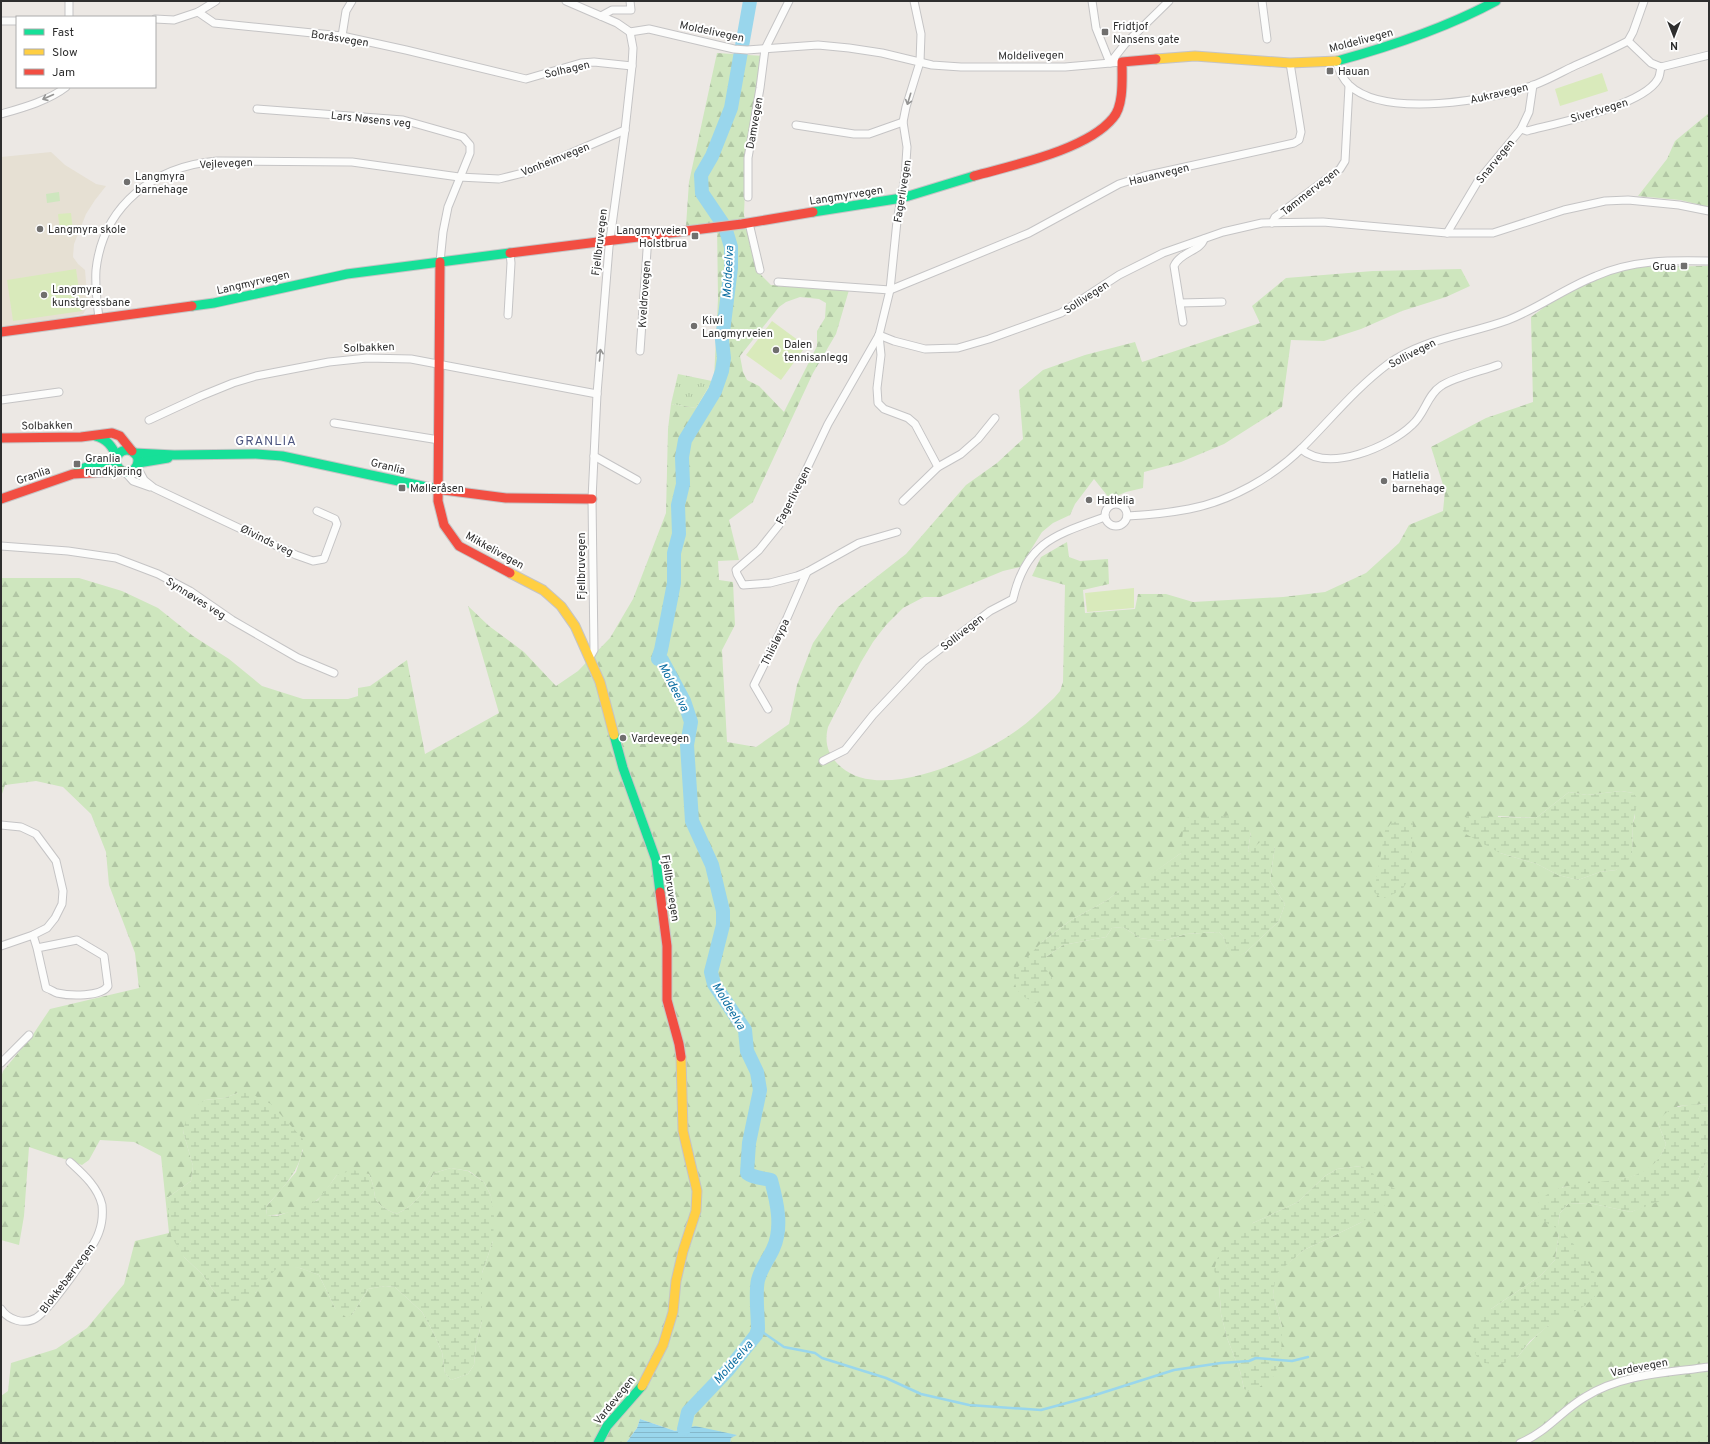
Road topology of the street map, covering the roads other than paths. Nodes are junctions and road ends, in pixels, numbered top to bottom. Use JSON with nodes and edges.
{"nodes":[{"id":1,"x":69,"y":1,"type":"edge"},
{"id":2,"x":216,"y":1,"type":"edge"},
{"id":3,"x":352,"y":1,"type":"edge"},
{"id":4,"x":566,"y":1,"type":"edge"},
{"id":5,"x":630,"y":1,"type":"edge"},
{"id":6,"x":789,"y":1,"type":"edge"},
{"id":7,"x":914,"y":1,"type":"edge"},
{"id":8,"x":1092,"y":1,"type":"edge"},
{"id":9,"x":1169,"y":1,"type":"edge"},
{"id":10,"x":1262,"y":1,"type":"edge"},
{"id":11,"x":1496,"y":1,"type":"edge"},
{"id":12,"x":1644,"y":1,"type":"edge"},
{"id":13,"x":198,"y":12,"type":"junction"},
{"id":14,"x":69,"y":16,"type":"edge"},
{"id":15,"x":602,"y":16,"type":"junction"},
{"id":16,"x":156,"y":20,"type":"edge"},
{"id":17,"x":1,"y":21,"type":"edge"},
{"id":18,"x":16,"y":21,"type":"edge"},
{"id":19,"x":630,"y":32,"type":"junction"},
{"id":20,"x":342,"y":36,"type":"junction"},
{"id":21,"x":1267,"y":39,"type":"dead end"},
{"id":22,"x":1628,"y":41,"type":"junction"},
{"id":23,"x":765,"y":49,"type":"junction"},
{"id":24,"x":1709,"y":55,"type":"edge"},
{"id":25,"x":920,"y":62,"type":"junction"},
{"id":26,"x":1122,"y":62,"type":"junction"},
{"id":27,"x":1336,"y":62,"type":"junction"},
{"id":28,"x":1110,"y":63,"type":"junction"},
{"id":29,"x":1290,"y":63,"type":"junction"},
{"id":30,"x":632,"y":66,"type":"junction"},
{"id":31,"x":1661,"y":67,"type":"junction"},
{"id":32,"x":526,"y":79,"type":"joint"},
{"id":33,"x":1533,"y":85,"type":"junction"},
{"id":34,"x":1349,"y":86,"type":"junction"},
{"id":35,"x":65,"y":88,"type":"edge"},
{"id":36,"x":257,"y":109,"type":"dead end"},
{"id":37,"x":1,"y":114,"type":"edge"},
{"id":38,"x":904,"y":122,"type":"junction"},
{"id":39,"x":796,"y":125,"type":"dead end"},
{"id":40,"x":625,"y":130,"type":"junction"},
{"id":41,"x":1520,"y":130,"type":"junction"},
{"id":42,"x":459,"y":177,"type":"junction"},
{"id":43,"x":748,"y":197,"type":"dead end"},
{"id":44,"x":902,"y":198,"type":"junction"},
{"id":45,"x":1709,"y":211,"type":"edge"},
{"id":46,"x":1272,"y":222,"type":"junction"},
{"id":47,"x":746,"y":223,"type":"junction"},
{"id":48,"x":1447,"y":233,"type":"junction"},
{"id":49,"x":648,"y":236,"type":"junction"},
{"id":50,"x":1204,"y":239,"type":"junction"},
{"id":51,"x":610,"y":240,"type":"junction"},
{"id":52,"x":510,"y":253,"type":"junction"},
{"id":53,"x":1709,"y":261,"type":"edge"},
{"id":54,"x":440,"y":262,"type":"junction"},
{"id":55,"x":760,"y":270,"type":"dead end"},
{"id":56,"x":778,"y":282,"type":"dead end"},
{"id":57,"x":890,"y":290,"type":"junction"},
{"id":58,"x":1222,"y":302,"type":"dead end"},
{"id":59,"x":1180,"y":303,"type":"junction"},
{"id":60,"x":508,"y":315,"type":"dead end"},
{"id":61,"x":98,"y":318,"type":"junction"},
{"id":62,"x":1183,"y":322,"type":"dead end"},
{"id":63,"x":1,"y":332,"type":"edge"},
{"id":64,"x":879,"y":335,"type":"junction"},
{"id":65,"x":640,"y":351,"type":"dead end"},
{"id":66,"x":439,"y":364,"type":"junction"},
{"id":67,"x":1498,"y":365,"type":"dead end"},
{"id":68,"x":59,"y":392,"type":"dead end"},
{"id":69,"x":596,"y":394,"type":"junction"},
{"id":70,"x":1,"y":400,"type":"edge"},
{"id":71,"x":995,"y":418,"type":"dead end"},
{"id":72,"x":149,"y":420,"type":"dead end"},
{"id":73,"x":334,"y":423,"type":"dead end"},
{"id":74,"x":93,"y":436,"type":"junction"},
{"id":75,"x":1,"y":438,"type":"edge"},
{"id":76,"x":439,"y":440,"type":"junction"},
{"id":77,"x":1301,"y":449,"type":"junction"},
{"id":78,"x":133,"y":452,"type":"junction"},
{"id":79,"x":178,"y":455,"type":"junction"},
{"id":80,"x":594,"y":456,"type":"junction"},
{"id":81,"x":117,"y":458,"type":"junction"},
{"id":82,"x":138,"y":465,"type":"junction"},
{"id":83,"x":938,"y":467,"type":"junction"},
{"id":84,"x":123,"y":471,"type":"junction"},
{"id":85,"x":73,"y":474,"type":"junction"},
{"id":86,"x":637,"y":480,"type":"dead end"},
{"id":87,"x":154,"y":488,"type":"junction"},
{"id":88,"x":438,"y":490,"type":"junction"},
{"id":89,"x":1,"y":499,"type":"edge"},
{"id":90,"x":592,"y":499,"type":"junction"},
{"id":91,"x":903,"y":501,"type":"dead end"},
{"id":92,"x":317,"y":511,"type":"dead end"},
{"id":93,"x":1127,"y":516,"type":"junction"},
{"id":94,"x":1105,"y":517,"type":"junction"},
{"id":95,"x":897,"y":532,"type":"dead end"},
{"id":96,"x":1,"y":546,"type":"edge"},
{"id":97,"x":807,"y":572,"type":"junction"},
{"id":98,"x":590,"y":657,"type":"junction"},
{"id":99,"x":334,"y":673,"type":"dead end"},
{"id":100,"x":768,"y":709,"type":"dead end"},
{"id":101,"x":823,"y":762,"type":"dead end"},
{"id":102,"x":1,"y":825,"type":"edge"},
{"id":103,"x":33,"y":935,"type":"junction"},
{"id":104,"x":1,"y":946,"type":"edge"},
{"id":105,"x":37,"y":948,"type":"junction"},
{"id":106,"x":29,"y":1035,"type":"dead end"},
{"id":107,"x":1,"y":1063,"type":"edge"},
{"id":108,"x":70,"y":1162,"type":"dead end"},
{"id":109,"x":676,"y":1282,"type":"joint"},
{"id":110,"x":1,"y":1309,"type":"edge"},
{"id":111,"x":1709,"y":1367,"type":"edge"},
{"id":112,"x":598,"y":1443,"type":"edge"},
{"id":113,"x":1520,"y":1443,"type":"edge"}],
"edges":[{"from":1,"to":14,"type":"street"},
{"from":2,"to":13,"type":"street"},
{"from":3,"to":20,"type":"street"},
{"from":4,"to":15,"type":"street"},
{"from":5,"to":15,"type":"street"},
{"from":6,"to":23,"type":"street","name":"Damvegen"},
{"from":7,"to":25,"type":"street","name":"Fagerlivegen"},
{"from":8,"to":28,"type":"street"},
{"from":9,"to":28,"type":"street"},
{"from":10,"to":21,"type":"street"},
{"from":11,"to":27,"type":"street","name":"Moldelivegen"},
{"from":12,"to":22,"type":"street"},
{"from":13,"to":16,"type":"street"},
{"from":13,"to":20,"type":"street","name":"Boråsvegen"},
{"from":15,"to":19,"type":"street"},
{"from":17,"to":18,"type":"street"},
{"from":19,"to":23,"type":"street","name":"Moldelivegen"},
{"from":19,"to":30,"type":"street","name":"Fjellbruvegen"},
{"from":20,"to":32,"type":"street","name":"Boråsvegen"},
{"from":22,"to":31,"type":"street"},
{"from":22,"to":33,"type":"street","name":"Aukravegen"},
{"from":23,"to":25,"type":"street","name":"Moldelivegen"},
{"from":23,"to":43,"type":"street","name":"Damvegen"},
{"from":24,"to":31,"type":"street"},
{"from":25,"to":28,"type":"street","name":"Moldelivegen"},
{"from":25,"to":38,"type":"street","name":"Fagerlivegen","one_way":true},
{"from":26,"to":28,"type":"street","name":"Moldelivegen"},
{"from":26,"to":29,"type":"street","name":"Moldelivegen"},
{"from":26,"to":44,"type":"street","name":"Langmyrvegen"},
{"from":27,"to":29,"type":"street","name":"Moldelivegen"},
{"from":27,"to":34,"type":"street"},
{"from":29,"to":57,"type":"street","name":"Hauanvegen"},
{"from":30,"to":32,"type":"street","name":"Solhagen"},
{"from":30,"to":40,"type":"street","name":"Fjellbruvegen"},
{"from":31,"to":41,"type":"street","name":"Sivertvegen"},
{"from":33,"to":34,"type":"street","name":"Aukravegen"},
{"from":33,"to":41,"type":"street","name":"Snarvegen"},
{"from":34,"to":46,"type":"street","name":"Tømmervegen"},
{"from":35,"to":37,"type":"street","one_way":true},
{"from":36,"to":42,"type":"street","name":"Lars Nøsens veg"},
{"from":38,"to":39,"type":"street"},
{"from":38,"to":44,"type":"street","name":"Fagerlivegen"},
{"from":40,"to":42,"type":"street","name":"Vonheimvegen"},
{"from":40,"to":51,"type":"street","name":"Fjellbruvegen"},
{"from":41,"to":48,"type":"street","name":"Snarvegen"},
{"from":42,"to":54,"type":"street","name":"Mikkelivegen"},
{"from":42,"to":61,"type":"street","name":"Vejlevegen"},
{"from":44,"to":47,"type":"street","name":"Langmyrvegen"},
{"from":44,"to":57,"type":"street","name":"Fagerlivegen"},
{"from":45,"to":48,"type":"street","name":"Sollivegen"},
{"from":46,"to":48,"type":"street","name":"Sollivegen"},
{"from":46,"to":50,"type":"street","name":"Sollivegen"},
{"from":47,"to":49,"type":"street","name":"Langmyrvegen"},
{"from":47,"to":55,"type":"street"},
{"from":49,"to":51,"type":"street","name":"Langmyrvegen"},
{"from":49,"to":65,"type":"street","name":"Kveldrovegen"},
{"from":50,"to":59,"type":"street","name":"Sollivegen"},
{"from":50,"to":64,"type":"street","name":"Sollivegen"},
{"from":51,"to":52,"type":"street","name":"Langmyrvegen"},
{"from":69,"to":51,"type":"street","name":"Fjellbruvegen","one_way":true},
{"from":52,"to":54,"type":"street","name":"Langmyrvegen"},
{"from":52,"to":60,"type":"street"},
{"from":53,"to":77,"type":"street","name":"Sollivegen"},
{"from":54,"to":61,"type":"street","name":"Langmyrvegen"},
{"from":54,"to":66,"type":"street","name":"Mikkelivegen"},
{"from":56,"to":57,"type":"street"},
{"from":57,"to":64,"type":"street","name":"Fagerlivegen"},
{"from":58,"to":59,"type":"street"},
{"from":59,"to":62,"type":"street","name":"Sollivegen"},
{"from":61,"to":63,"type":"street","name":"Langmyrvegen"},
{"from":64,"to":83,"type":"street"},
{"from":64,"to":97,"type":"street","name":"Fagerlivegen"},
{"from":66,"to":69,"type":"street","name":"Solbakken"},
{"from":66,"to":72,"type":"street","name":"Solbakken"},
{"from":66,"to":76,"type":"street","name":"Mikkelivegen"},
{"from":67,"to":77,"type":"street"},
{"from":68,"to":70,"type":"street"},
{"from":69,"to":80,"type":"street","name":"Fjellbruvegen"},
{"from":71,"to":83,"type":"street"},
{"from":73,"to":76,"type":"street"},
{"from":74,"to":75,"type":"street","name":"Solbakken"},
{"from":74,"to":78,"type":"street","name":"Solbakken"},
{"from":74,"to":81,"type":"street","name":"Solbakken"},
{"from":76,"to":88,"type":"street","name":"Mikkelivegen"},
{"from":77,"to":93,"type":"street","name":"Sollivegen"},
{"from":78,"to":79,"type":"street","name":"Granlia"},
{"from":78,"to":81,"type":"street","name":"Granlia"},
{"from":78,"to":82,"type":"street"},
{"from":79,"to":82,"type":"street","name":"Granlia"},
{"from":79,"to":88,"type":"street","name":"Granlia"},
{"from":80,"to":86,"type":"street"},
{"from":80,"to":90,"type":"street","name":"Fjellbruvegen"},
{"from":81,"to":84,"type":"street"},
{"from":81,"to":85,"type":"street","name":"Granlia"},
{"from":82,"to":84,"type":"street","name":"Granlia"},
{"from":82,"to":87,"type":"street","name":"Øivinds veg"},
{"from":83,"to":91,"type":"street"},
{"from":84,"to":85,"type":"street","name":"Granlia"},
{"from":84,"to":87,"type":"street","name":"Øivinds veg"},
{"from":85,"to":89,"type":"street","name":"Granlia"},
{"from":87,"to":92,"type":"street","name":"Øivinds veg"},
{"from":88,"to":90,"type":"street","name":"Granlia"},
{"from":88,"to":98,"type":"street","name":"Mikkelivegen"},
{"from":90,"to":98,"type":"street","name":"Fjellbruvegen"},
{"from":93,"to":94,"type":"street","name":"Sollivegen"},
{"from":93,"to":94,"type":"street","name":"Sollivegen"},
{"from":94,"to":101,"type":"street","name":"Sollivegen"},
{"from":95,"to":97,"type":"street","name":"Fagerlivegen"},
{"from":96,"to":99,"type":"street","name":"Synnøves veg"},
{"from":97,"to":100,"type":"street","name":"Thiisløypa"},
{"from":98,"to":109,"type":"street","name":"Fjellbruvegen"},
{"from":102,"to":103,"type":"street"},
{"from":103,"to":104,"type":"street"},
{"from":103,"to":105,"type":"street"},
{"from":105,"to":105,"type":"street"},
{"from":106,"to":107,"type":"street"},
{"from":108,"to":110,"type":"street","name":"Blokkebærvegen"},
{"from":109,"to":112,"type":"street","name":"Vardevegen"},
{"from":111,"to":113,"type":"street","name":"Vardevegen"}]}
